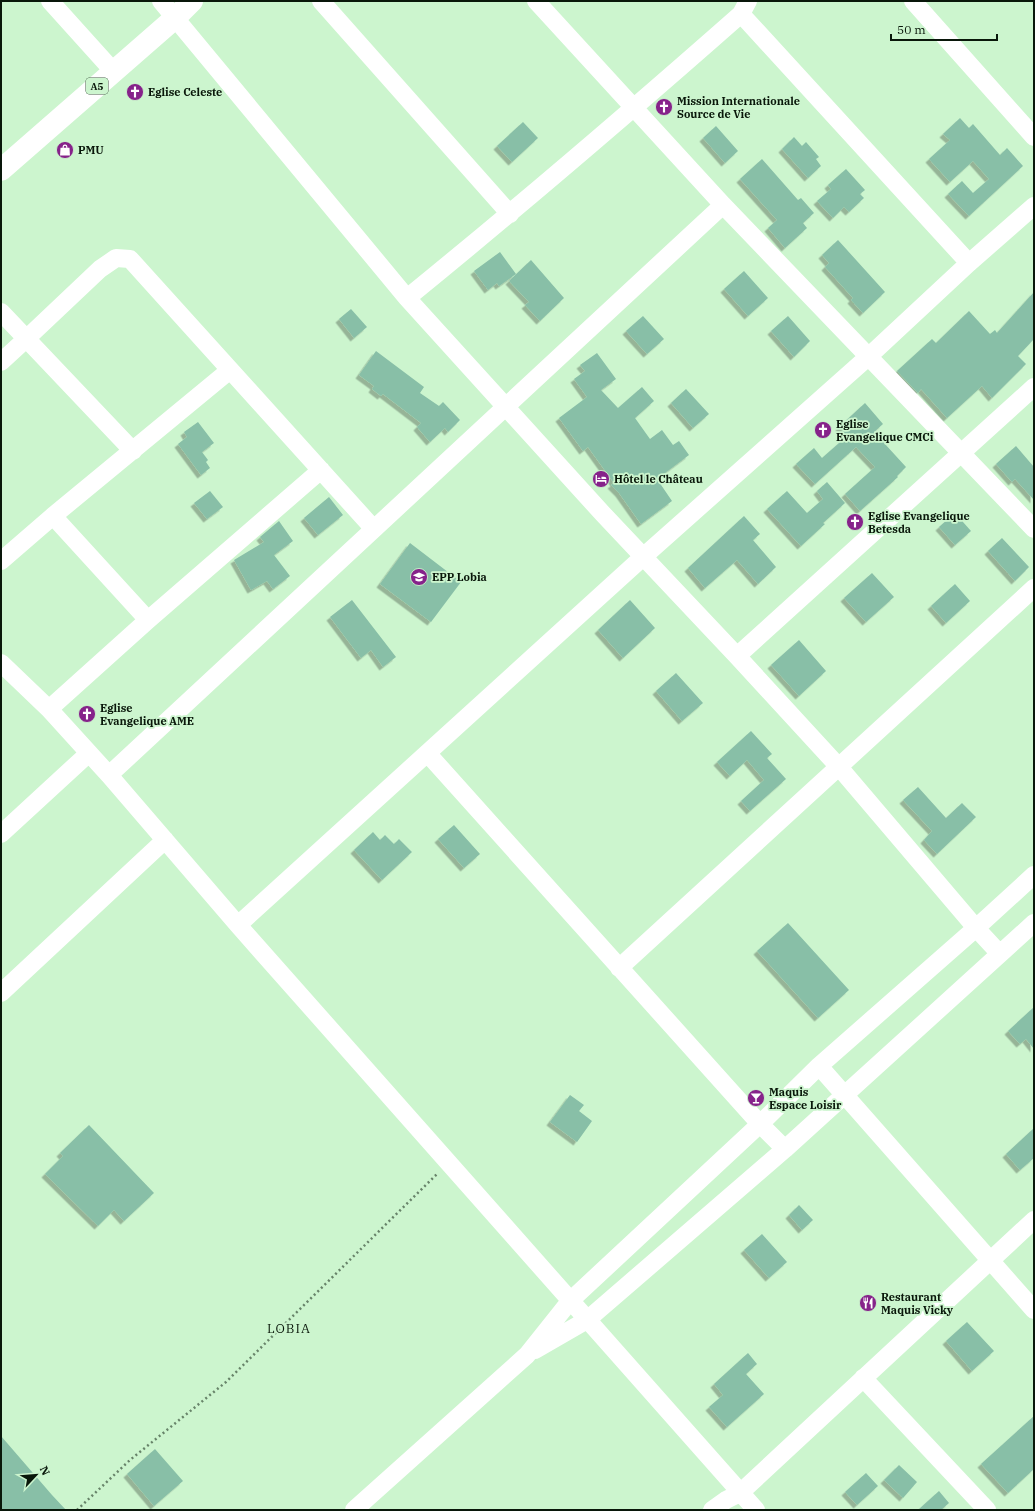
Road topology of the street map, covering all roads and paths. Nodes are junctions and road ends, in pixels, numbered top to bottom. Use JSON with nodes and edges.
{"nodes":[{"id":1,"x":50,"y":1,"type":"edge"},
{"id":2,"x":161,"y":1,"type":"edge"},
{"id":3,"x":192,"y":1,"type":"edge"},
{"id":4,"x":321,"y":1,"type":"edge"},
{"id":5,"x":536,"y":1,"type":"edge"},
{"id":6,"x":914,"y":1,"type":"edge"},
{"id":7,"x":744,"y":8,"type":"edge"},
{"id":8,"x":174,"y":18,"type":"junction"},
{"id":9,"x":114,"y":72,"type":"junction"},
{"id":10,"x":634,"y":108,"type":"junction"},
{"id":11,"x":1034,"y":137,"type":"edge"},
{"id":12,"x":1,"y":170,"type":"edge"},
{"id":13,"x":723,"y":205,"type":"junction"},
{"id":14,"x":1034,"y":206,"type":"edge"},
{"id":15,"x":510,"y":214,"type":"junction"},
{"id":16,"x":969,"y":263,"type":"junction"},
{"id":17,"x":407,"y":298,"type":"junction"},
{"id":18,"x":1,"y":312,"type":"edge"},
{"id":19,"x":26,"y":340,"type":"junction"},
{"id":20,"x":868,"y":357,"type":"junction"},
{"id":21,"x":1,"y":362,"type":"edge"},
{"id":22,"x":230,"y":370,"type":"junction"},
{"id":23,"x":1034,"y":388,"type":"edge"},
{"id":24,"x":505,"y":407,"type":"junction"},
{"id":25,"x":133,"y":451,"type":"junction"},
{"id":26,"x":962,"y":453,"type":"junction"},
{"id":27,"x":321,"y":470,"type":"junction"},
{"id":28,"x":53,"y":516,"type":"junction"},
{"id":29,"x":373,"y":528,"type":"junction"},
{"id":30,"x":1034,"y":529,"type":"edge"},
{"id":31,"x":643,"y":557,"type":"junction"},
{"id":32,"x":1,"y":561,"type":"edge"},
{"id":33,"x":1034,"y":588,"type":"edge"},
{"id":34,"x":148,"y":620,"type":"junction"},
{"id":35,"x":738,"y":656,"type":"junction"},
{"id":36,"x":1,"y":663,"type":"edge"},
{"id":37,"x":49,"y":709,"type":"junction"},
{"id":38,"x":89,"y":753,"type":"junction"},
{"id":39,"x":428,"y":754,"type":"junction"},
{"id":40,"x":839,"y":767,"type":"junction"},
{"id":41,"x":109,"y":775,"type":"junction"},
{"id":42,"x":1,"y":834,"type":"edge"},
{"id":43,"x":165,"y":840,"type":"junction"},
{"id":44,"x":1034,"y":875,"type":"edge"},
{"id":45,"x":1034,"y":923,"type":"edge"},
{"id":46,"x":238,"y":925,"type":"junction"},
{"id":47,"x":976,"y":928,"type":"junction"},
{"id":48,"x":1000,"y":954,"type":"junction"},
{"id":49,"x":619,"y":968,"type":"junction"},
{"id":50,"x":1,"y":993,"type":"edge"},
{"id":51,"x":819,"y":1066,"type":"junction"},
{"id":52,"x":844,"y":1094,"type":"junction"},
{"id":53,"x":760,"y":1124,"type":"junction"},
{"id":54,"x":785,"y":1149,"type":"junction"},
{"id":55,"x":448,"y":1163,"type":"junction"},
{"id":56,"x":1034,"y":1220,"type":"edge"},
{"id":57,"x":990,"y":1260,"type":"junction"},
{"id":58,"x":570,"y":1301,"type":"junction"},
{"id":59,"x":1034,"y":1310,"type":"edge"},
{"id":60,"x":587,"y":1320,"type":"junction"},
{"id":61,"x":527,"y":1355,"type":"junction"},
{"id":62,"x":863,"y":1378,"type":"junction"},
{"id":63,"x":740,"y":1493,"type":"junction"},
{"id":64,"x":77,"y":1510,"type":"edge"},
{"id":65,"x":354,"y":1510,"type":"edge"},
{"id":66,"x":712,"y":1510,"type":"edge"},
{"id":67,"x":756,"y":1510,"type":"edge"},
{"id":68,"x":987,"y":1510,"type":"edge"}],
"edges":[{"from":1,"to":9,"type":"street"},
{"from":2,"to":8,"type":"street"},
{"from":3,"to":8,"type":"main road","number":"A5"},
{"from":4,"to":15,"type":"street"},
{"from":5,"to":10,"type":"street"},
{"from":6,"to":11,"type":"street"},
{"from":7,"to":10,"type":"street"},
{"from":7,"to":16,"type":"street"},
{"from":8,"to":9,"type":"main road","number":"A5"},
{"from":8,"to":17,"type":"street"},
{"from":9,"to":12,"type":"main road","number":"A5"},
{"from":10,"to":13,"type":"street"},
{"from":10,"to":15,"type":"street"},
{"from":13,"to":20,"type":"street"},
{"from":13,"to":24,"type":"street"},
{"from":14,"to":16,"type":"street"},
{"from":15,"to":17,"type":"street"},
{"from":16,"to":20,"type":"street"},
{"from":17,"to":24,"type":"street"},
{"from":18,"to":19,"type":"street"},
{"from":19,"to":21,"type":"street"},
{"from":19,"to":22,"type":"street"},
{"from":19,"to":25,"type":"street"},
{"from":20,"to":26,"type":"street"},
{"from":20,"to":31,"type":"street"},
{"from":22,"to":25,"type":"street"},
{"from":22,"to":27,"type":"street"},
{"from":23,"to":26,"type":"street"},
{"from":24,"to":29,"type":"street"},
{"from":24,"to":31,"type":"street"},
{"from":25,"to":28,"type":"street"},
{"from":26,"to":30,"type":"street"},
{"from":26,"to":35,"type":"street"},
{"from":27,"to":29,"type":"street"},
{"from":27,"to":34,"type":"street"},
{"from":28,"to":32,"type":"street"},
{"from":28,"to":34,"type":"street"},
{"from":29,"to":41,"type":"street"},
{"from":31,"to":35,"type":"street"},
{"from":31,"to":39,"type":"street"},
{"from":33,"to":40,"type":"street"},
{"from":34,"to":37,"type":"street"},
{"from":35,"to":40,"type":"street"},
{"from":36,"to":37,"type":"street"},
{"from":37,"to":38,"type":"street"},
{"from":38,"to":41,"type":"street"},
{"from":38,"to":42,"type":"street"},
{"from":39,"to":46,"type":"street"},
{"from":39,"to":49,"type":"street"},
{"from":40,"to":47,"type":"street"},
{"from":40,"to":49,"type":"street"},
{"from":41,"to":43,"type":"street"},
{"from":43,"to":46,"type":"street"},
{"from":43,"to":50,"type":"street"},
{"from":44,"to":47,"type":"street"},
{"from":45,"to":48,"type":"street"},
{"from":46,"to":55,"type":"street"},
{"from":47,"to":48,"type":"street"},
{"from":47,"to":51,"type":"street"},
{"from":48,"to":52,"type":"street"},
{"from":49,"to":53,"type":"street"},
{"from":51,"to":52,"type":"street"},
{"from":51,"to":53,"type":"street"},
{"from":52,"to":54,"type":"street"},
{"from":52,"to":57,"type":"street"},
{"from":53,"to":54,"type":"street"},
{"from":53,"to":58,"type":"street"},
{"from":54,"to":60,"type":"street"},
{"from":55,"to":58,"type":"street"},
{"from":55,"to":64,"type":"path"},
{"from":56,"to":57,"type":"street"},
{"from":57,"to":59,"type":"street"},
{"from":57,"to":62,"type":"street"},
{"from":58,"to":60,"type":"street"},
{"from":58,"to":61,"type":"street"},
{"from":60,"to":61,"type":"street"},
{"from":60,"to":63,"type":"street"},
{"from":61,"to":65,"type":"street"},
{"from":62,"to":63,"type":"street"},
{"from":62,"to":68,"type":"street"},
{"from":63,"to":66,"type":"street"},
{"from":63,"to":67,"type":"street"}]}
